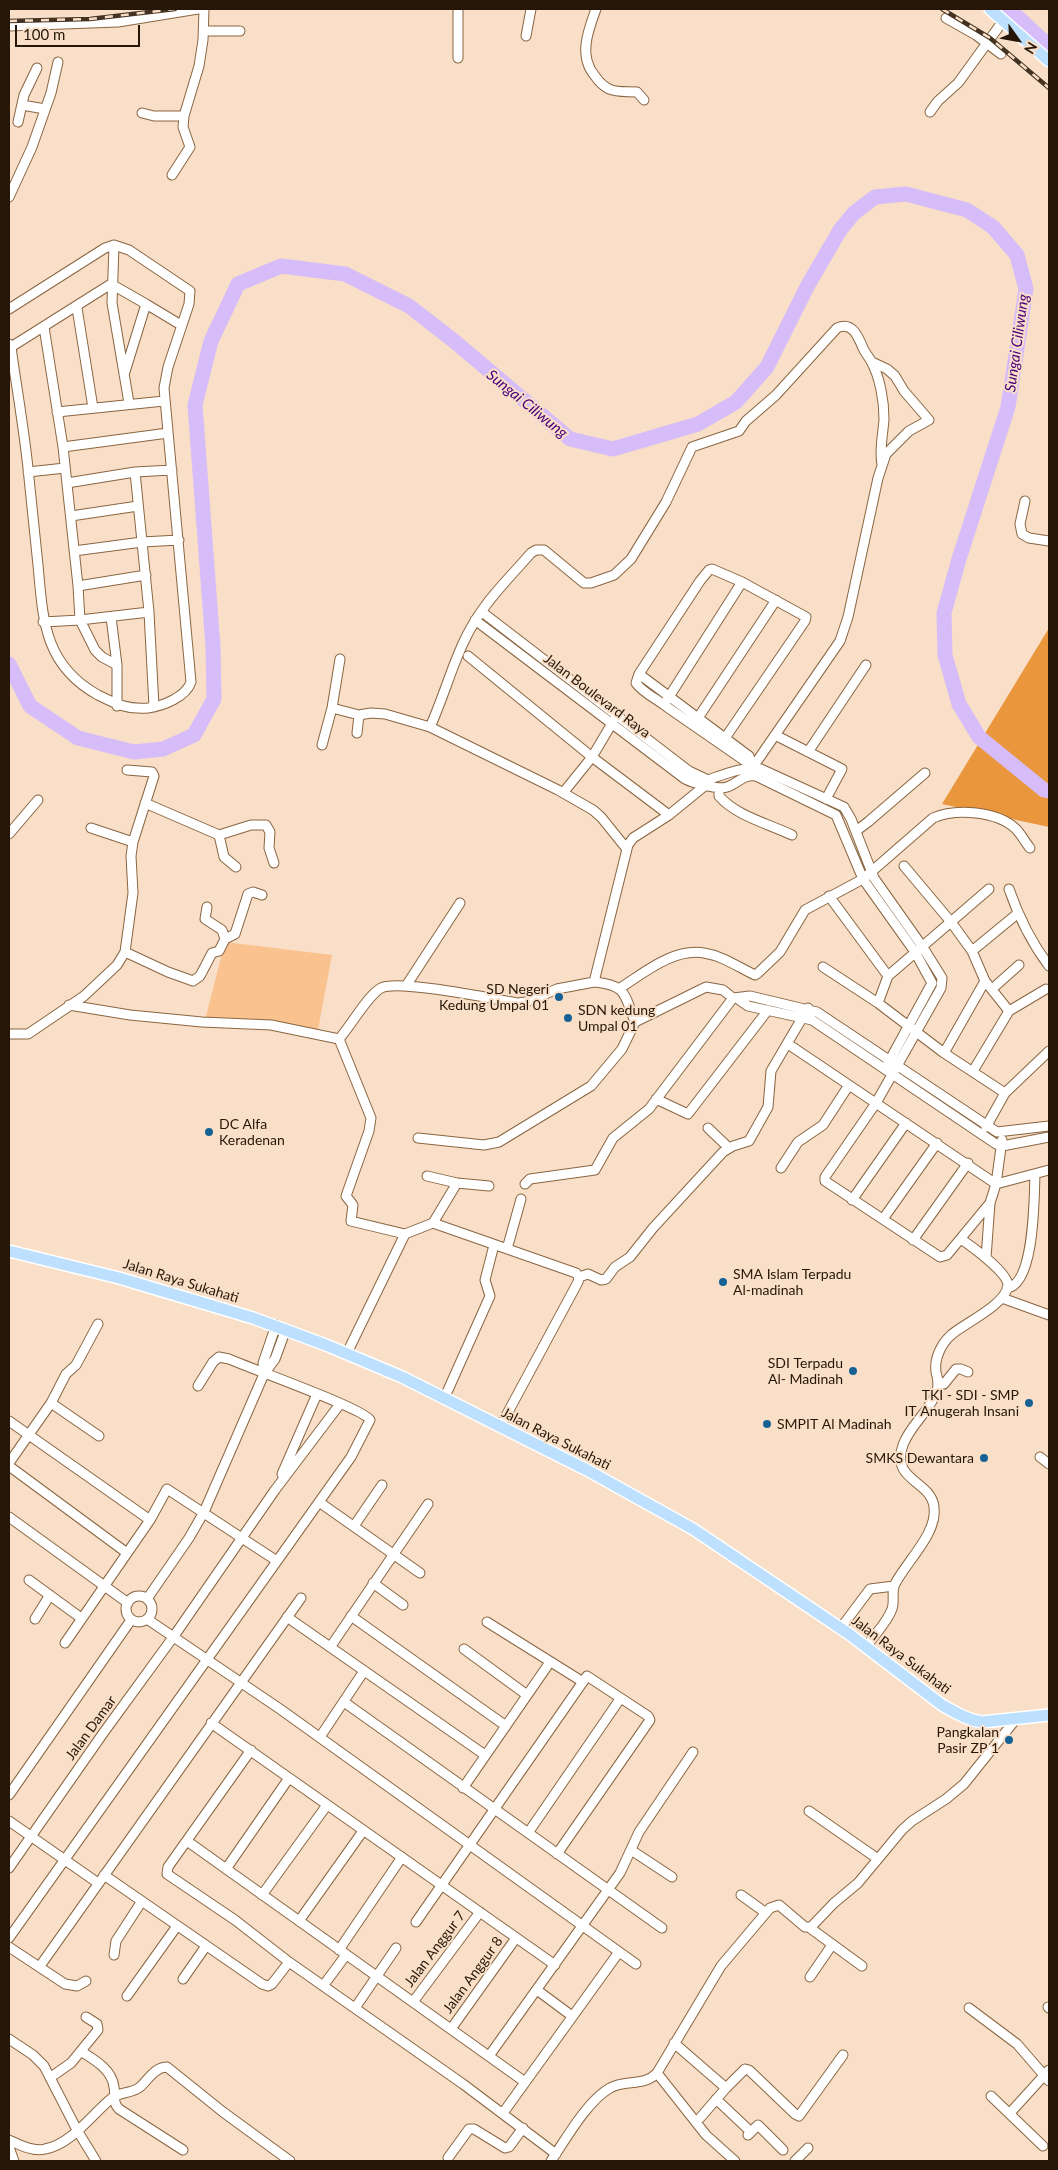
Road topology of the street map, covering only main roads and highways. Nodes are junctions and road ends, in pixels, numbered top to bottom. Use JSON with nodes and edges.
{"nodes":[{"id":1,"x":990,"y":9,"type":"edge"},
{"id":2,"x":1049,"y":61,"type":"edge"},
{"id":3,"x":9,"y":1251,"type":"edge"},
{"id":4,"x":1049,"y":1715,"type":"edge"}],
"edges":[{"from":1,"to":2,"type":"main road"},
{"from":3,"to":4,"type":"main road","name":"Jalan Raya Sukahati"}]}
